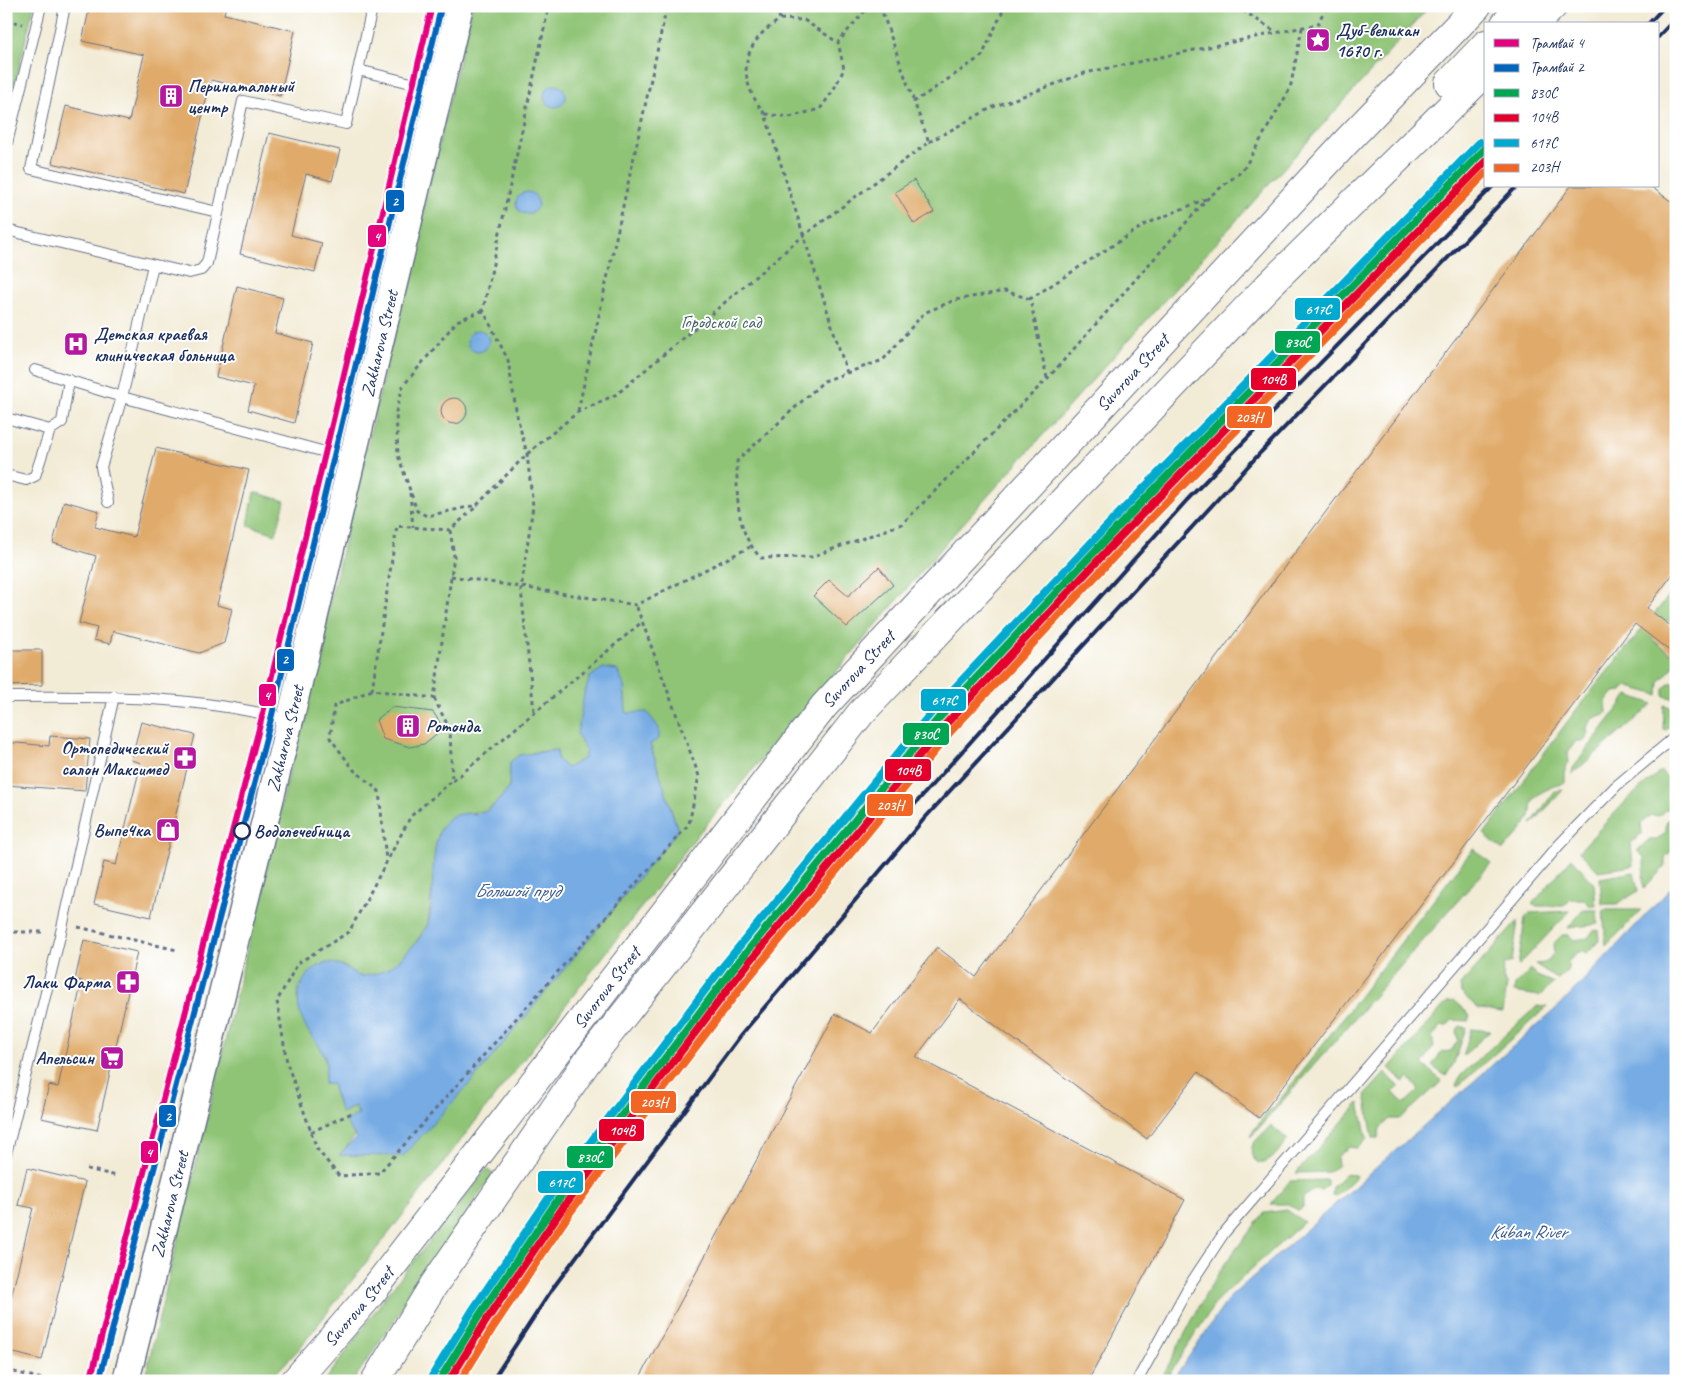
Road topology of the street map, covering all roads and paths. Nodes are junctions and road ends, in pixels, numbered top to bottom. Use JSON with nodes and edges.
{"nodes":[{"id":1,"x":41,"y":6,"type":"edge"},
{"id":2,"x":65,"y":6,"type":"edge"},
{"id":3,"x":460,"y":6,"type":"edge"},
{"id":4,"x":549,"y":6,"type":"edge"},
{"id":5,"x":667,"y":6,"type":"edge"},
{"id":6,"x":775,"y":6,"type":"edge"},
{"id":7,"x":869,"y":6,"type":"edge"},
{"id":8,"x":880,"y":6,"type":"edge"},
{"id":9,"x":1005,"y":6,"type":"edge"},
{"id":10,"x":1236,"y":6,"type":"edge"},
{"id":11,"x":1326,"y":6,"type":"edge"},
{"id":12,"x":1477,"y":6,"type":"edge"},
{"id":13,"x":1521,"y":6,"type":"edge"},
{"id":14,"x":1553,"y":6,"type":"edge"},
{"id":15,"x":369,"y":7,"type":"edge"},
{"id":16,"x":780,"y":19,"type":"junction"},
{"id":17,"x":1507,"y":22,"type":"edge"},
{"id":18,"x":1537,"y":22,"type":"edge"},
{"id":19,"x":1302,"y":28,"type":"junction"},
{"id":20,"x":1277,"y":32,"type":"junction"},
{"id":21,"x":838,"y":42,"type":"junction"},
{"id":22,"x":1484,"y":46,"type":"edge"},
{"id":23,"x":358,"y":70,"type":"junction"},
{"id":24,"x":1484,"y":74,"type":"edge"},
{"id":25,"x":440,"y":90,"type":"junction"},
{"id":26,"x":914,"y":102,"type":"junction"},
{"id":27,"x":765,"y":114,"type":"junction"},
{"id":28,"x":929,"y":142,"type":"junction"},
{"id":29,"x":6,"y":147,"type":"edge"},
{"id":30,"x":1209,"y":197,"type":"junction"},
{"id":31,"x":218,"y":212,"type":"junction"},
{"id":32,"x":6,"y":230,"type":"edge"},
{"id":33,"x":803,"y":236,"type":"junction"},
{"id":34,"x":152,"y":264,"type":"junction"},
{"id":35,"x":1268,"y":286,"type":"junction"},
{"id":36,"x":1030,"y":299,"type":"junction"},
{"id":37,"x":483,"y":310,"type":"junction"},
{"id":38,"x":35,"y":370,"type":"dead end"},
{"id":39,"x":847,"y":373,"type":"junction"},
{"id":40,"x":1047,"y":379,"type":"junction"},
{"id":41,"x":69,"y":380,"type":"junction"},
{"id":42,"x":122,"y":397,"type":"junction"},
{"id":43,"x":578,"y":412,"type":"junction"},
{"id":44,"x":6,"y":418,"type":"edge"},
{"id":45,"x":50,"y":430,"type":"junction"},
{"id":46,"x":527,"y":454,"type":"junction"},
{"id":47,"x":352,"y":459,"type":"junction"},
{"id":48,"x":6,"y":475,"type":"edge"},
{"id":49,"x":409,"y":488,"type":"junction"},
{"id":50,"x":108,"y":502,"type":"dead end"},
{"id":51,"x":477,"y":505,"type":"junction"},
{"id":52,"x":413,"y":528,"type":"junction"},
{"id":53,"x":450,"y":530,"type":"junction"},
{"id":54,"x":750,"y":547,"type":"junction"},
{"id":55,"x":451,"y":576,"type":"junction"},
{"id":56,"x":521,"y":588,"type":"junction"},
{"id":57,"x":636,"y":605,"type":"junction"},
{"id":58,"x":642,"y":622,"type":"junction"},
{"id":59,"x":372,"y":690,"type":"junction"},
{"id":60,"x":114,"y":696,"type":"junction"},
{"id":61,"x":6,"y":697,"type":"edge"},
{"id":62,"x":434,"y":698,"type":"junction"},
{"id":63,"x":534,"y":711,"type":"junction"},
{"id":64,"x":290,"y":720,"type":"junction"},
{"id":65,"x":1676,"y":736,"type":"edge"},
{"id":66,"x":452,"y":781,"type":"junction"},
{"id":67,"x":386,"y":862,"type":"junction"},
{"id":68,"x":62,"y":928,"type":"junction"},
{"id":69,"x":6,"y":932,"type":"edge"},
{"id":70,"x":177,"y":950,"type":"dead end"},
{"id":71,"x":354,"y":1112,"type":"dead end"},
{"id":72,"x":311,"y":1132,"type":"junction"},
{"id":73,"x":6,"y":1154,"type":"edge"},
{"id":74,"x":86,"y":1170,"type":"dead end"},
{"id":75,"x":117,"y":1176,"type":"dead end"},
{"id":76,"x":6,"y":1370,"type":"edge"},
{"id":77,"x":50,"y":1381,"type":"edge"},
{"id":78,"x":126,"y":1381,"type":"edge"},
{"id":79,"x":295,"y":1381,"type":"edge"},
{"id":80,"x":375,"y":1381,"type":"edge"},
{"id":81,"x":1137,"y":1381,"type":"edge"}],
"edges":[{"from":1,"to":29,"type":"lane"},
{"from":2,"to":31,"type":"lane"},
{"from":3,"to":25,"type":"street","name":"Zakharova Street"},
{"from":4,"to":37,"type":"path"},
{"from":5,"to":43,"type":"path"},
{"from":6,"to":16,"type":"path"},
{"from":7,"to":21,"type":"path"},
{"from":8,"to":26,"type":"path"},
{"from":9,"to":26,"type":"path"},
{"from":10,"to":20,"type":"path"},
{"from":11,"to":19,"type":"path"},
{"from":12,"to":79,"type":"main road","name":"Suvorova Street"},
{"from":13,"to":17,"type":"main road"},
{"from":14,"to":18,"type":"main road"},
{"from":15,"to":23,"type":"lane"},
{"from":16,"to":21,"type":"path"},
{"from":16,"to":27,"type":"path"},
{"from":19,"to":20,"type":"path"},
{"from":19,"to":30,"type":"path"},
{"from":20,"to":28,"type":"path"},
{"from":21,"to":27,"type":"path"},
{"from":22,"to":35,"type":"main road","name":"Suvorova Street"},
{"from":23,"to":25,"type":"lane"},
{"from":23,"to":31,"type":"lane"},
{"from":24,"to":35,"type":"main road","name":"Suvorova Street"},
{"from":25,"to":47,"type":"street","name":"Zakharova Street"},
{"from":26,"to":28,"type":"path"},
{"from":27,"to":33,"type":"path"},
{"from":28,"to":33,"type":"path"},
{"from":30,"to":36,"type":"path"},
{"from":30,"to":40,"type":"path"},
{"from":31,"to":34,"type":"lane"},
{"from":32,"to":34,"type":"lane"},
{"from":33,"to":39,"type":"path"},
{"from":33,"to":43,"type":"path"},
{"from":34,"to":42,"type":"lane"},
{"from":35,"to":80,"type":"main road","name":"Suvorova Street"},
{"from":36,"to":39,"type":"path"},
{"from":36,"to":40,"type":"path"},
{"from":37,"to":46,"type":"path"},
{"from":37,"to":49,"type":"path"},
{"from":38,"to":41,"type":"lane"},
{"from":39,"to":54,"type":"path"},
{"from":40,"to":54,"type":"path"},
{"from":41,"to":42,"type":"lane"},
{"from":41,"to":45,"type":"lane"},
{"from":42,"to":47,"type":"lane"},
{"from":42,"to":50,"type":"lane"},
{"from":43,"to":46,"type":"path"},
{"from":44,"to":45,"type":"lane"},
{"from":45,"to":48,"type":"lane"},
{"from":46,"to":51,"type":"path"},
{"from":46,"to":56,"type":"path"},
{"from":47,"to":64,"type":"street","name":"Zakharova Street"},
{"from":49,"to":51,"type":"path"},
{"from":49,"to":52,"type":"path"},
{"from":51,"to":53,"type":"path"},
{"from":52,"to":53,"type":"path"},
{"from":52,"to":59,"type":"path"},
{"from":53,"to":55,"type":"path"},
{"from":54,"to":57,"type":"path"},
{"from":55,"to":56,"type":"path"},
{"from":55,"to":62,"type":"path"},
{"from":56,"to":57,"type":"path"},
{"from":56,"to":63,"type":"path"},
{"from":57,"to":58,"type":"path"},
{"from":58,"to":63,"type":"path"},
{"from":58,"to":72,"type":"path"},
{"from":59,"to":62,"type":"path"},
{"from":59,"to":67,"type":"path"},
{"from":60,"to":61,"type":"lane"},
{"from":60,"to":64,"type":"lane"},
{"from":60,"to":68,"type":"lane"},
{"from":62,"to":66,"type":"path"},
{"from":63,"to":66,"type":"path"},
{"from":64,"to":78,"type":"street","name":"Zakharova Street"},
{"from":65,"to":81,"type":"lane"},
{"from":66,"to":67,"type":"path"},
{"from":67,"to":72,"type":"path"},
{"from":68,"to":69,"type":"path"},
{"from":68,"to":70,"type":"path"},
{"from":68,"to":73,"type":"lane"},
{"from":71,"to":72,"type":"path"},
{"from":74,"to":75,"type":"path"},
{"from":76,"to":77,"type":"path"}]}
